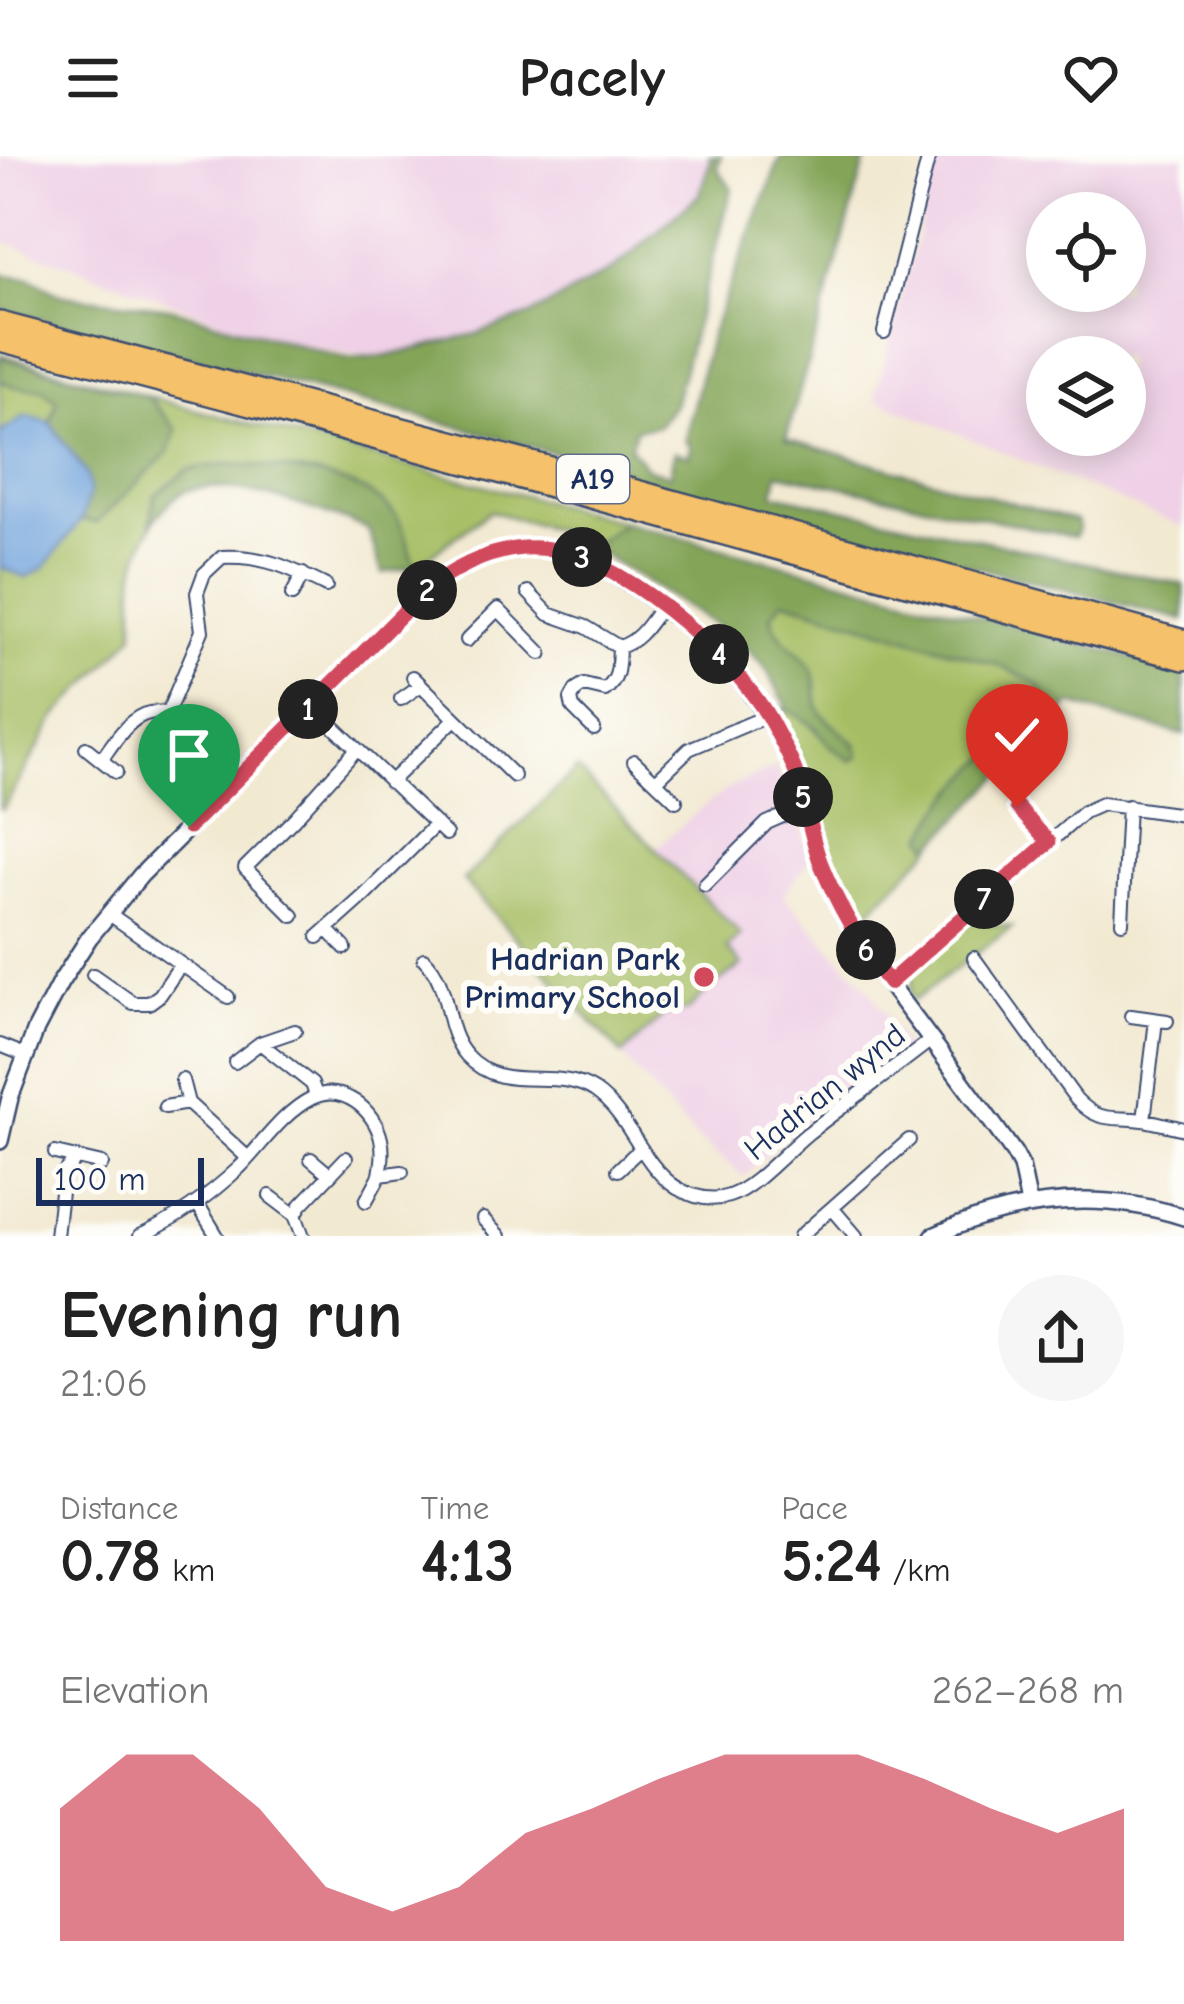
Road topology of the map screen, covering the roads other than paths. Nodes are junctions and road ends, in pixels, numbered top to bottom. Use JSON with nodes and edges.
{"nodes":[{"id":1,"x":929,"y":156,"type":"edge"},
{"id":2,"x":0,"y":323,"type":"edge"},
{"id":3,"x":884,"y":332,"type":"dead end"},
{"id":4,"x":0,"y":340,"type":"edge"},
{"id":5,"x":303,"y":574,"type":"junction"},
{"id":6,"x":326,"y":586,"type":"dead end"},
{"id":7,"x":528,"y":592,"type":"dead end"},
{"id":8,"x":292,"y":595,"type":"dead end"},
{"id":9,"x":538,"y":605,"type":"junction"},
{"id":10,"x":662,"y":606,"type":"junction"},
{"id":11,"x":516,"y":628,"type":"junction"},
{"id":12,"x":467,"y":640,"type":"dead end"},
{"id":13,"x":1184,"y":640,"type":"edge"},
{"id":14,"x":619,"y":647,"type":"junction"},
{"id":15,"x":541,"y":653,"type":"dead end"},
{"id":16,"x":1184,"y":659,"type":"edge"},
{"id":17,"x":401,"y":699,"type":"dead end"},
{"id":18,"x":312,"y":706,"type":"junction"},
{"id":19,"x":167,"y":714,"type":"junction"},
{"id":20,"x":767,"y":716,"type":"junction"},
{"id":21,"x":455,"y":718,"type":"junction"},
{"id":22,"x":594,"y":729,"type":"dead end"},
{"id":23,"x":86,"y":748,"type":"dead end"},
{"id":24,"x":356,"y":750,"type":"junction"},
{"id":25,"x":101,"y":760,"type":"junction"},
{"id":26,"x":634,"y":761,"type":"dead end"},
{"id":27,"x":116,"y":772,"type":"dead end"},
{"id":28,"x":514,"y":776,"type":"dead end"},
{"id":29,"x":656,"y":781,"type":"junction"},
{"id":30,"x":390,"y":782,"type":"junction"},
{"id":31,"x":227,"y":790,"type":"junction"},
{"id":32,"x":676,"y":801,"type":"dead end"},
{"id":33,"x":805,"y":806,"type":"junction"},
{"id":34,"x":1128,"y":806,"type":"junction"},
{"id":35,"x":1017,"y":807,"type":"dead end"},
{"id":36,"x":1184,"y":815,"type":"edge"},
{"id":37,"x":1049,"y":842,"type":"junction"},
{"id":38,"x":705,"y":885,"type":"dead end"},
{"id":39,"x":108,"y":914,"type":"junction"},
{"id":40,"x":293,"y":916,"type":"dead end"},
{"id":41,"x":1122,"y":922,"type":"dead end"},
{"id":42,"x":345,"y":947,"type":"dead end"},
{"id":43,"x":974,"y":958,"type":"dead end"},
{"id":44,"x":424,"y":959,"type":"dead end"},
{"id":45,"x":181,"y":964,"type":"junction"},
{"id":46,"x":93,"y":975,"type":"dead end"},
{"id":47,"x":889,"y":983,"type":"junction"},
{"id":48,"x":219,"y":996,"type":"dead end"},
{"id":49,"x":1131,"y":1016,"type":"dead end"},
{"id":50,"x":295,"y":1031,"type":"dead end"},
{"id":51,"x":931,"y":1040,"type":"junction"},
{"id":52,"x":260,"y":1043,"type":"junction"},
{"id":53,"x":0,"y":1045,"type":"edge"},
{"id":54,"x":25,"y":1055,"type":"junction"},
{"id":55,"x":235,"y":1062,"type":"dead end"},
{"id":56,"x":182,"y":1080,"type":"dead end"},
{"id":57,"x":316,"y":1095,"type":"junction"},
{"id":58,"x":188,"y":1103,"type":"junction"},
{"id":59,"x":165,"y":1107,"type":"dead end"},
{"id":60,"x":1144,"y":1120,"type":"junction"},
{"id":61,"x":1184,"y":1129,"type":"edge"},
{"id":62,"x":909,"y":1140,"type":"dead end"},
{"id":63,"x":0,"y":1141,"type":"edge"},
{"id":64,"x":641,"y":1148,"type":"junction"},
{"id":65,"x":55,"y":1153,"type":"dead end"},
{"id":66,"x":76,"y":1158,"type":"junction"},
{"id":67,"x":248,"y":1158,"type":"junction"},
{"id":68,"x":346,"y":1158,"type":"dead end"},
{"id":69,"x":311,"y":1159,"type":"dead end"},
{"id":70,"x":102,"y":1164,"type":"dead end"},
{"id":71,"x":618,"y":1171,"type":"dead end"},
{"id":72,"x":402,"y":1172,"type":"dead end"},
{"id":73,"x":330,"y":1175,"type":"junction"},
{"id":74,"x":380,"y":1175,"type":"junction"},
{"id":75,"x":270,"y":1196,"type":"dead end"},
{"id":76,"x":366,"y":1202,"type":"dead end"},
{"id":77,"x":197,"y":1203,"type":"junction"},
{"id":78,"x":1029,"y":1204,"type":"junction"},
{"id":79,"x":832,"y":1208,"type":"junction"},
{"id":80,"x":295,"y":1215,"type":"junction"},
{"id":81,"x":1184,"y":1217,"type":"edge"},
{"id":82,"x":484,"y":1219,"type":"dead end"},
{"id":83,"x":56,"y":1236,"type":"edge"},
{"id":84,"x":140,"y":1236,"type":"edge"},
{"id":85,"x":217,"y":1236,"type":"edge"},
{"id":86,"x":304,"y":1236,"type":"edge"},
{"id":87,"x":499,"y":1236,"type":"edge"},
{"id":88,"x":800,"y":1236,"type":"edge"},
{"id":89,"x":856,"y":1236,"type":"edge"},
{"id":90,"x":933,"y":1236,"type":"edge"}],
"edges":[{"from":1,"to":3,"type":"street"},
{"from":2,"to":13,"type":"highway","number":"A19"},
{"from":4,"to":16,"type":"highway","number":"A19"},
{"from":5,"to":6,"type":"street"},
{"from":5,"to":8,"type":"street"},
{"from":5,"to":19,"type":"street"},
{"from":7,"to":9,"type":"street"},
{"from":9,"to":11,"type":"street"},
{"from":9,"to":14,"type":"street"},
{"from":10,"to":14,"type":"street"},
{"from":10,"to":18,"type":"street"},
{"from":10,"to":20,"type":"street"},
{"from":11,"to":12,"type":"street"},
{"from":11,"to":15,"type":"street"},
{"from":14,"to":22,"type":"street"},
{"from":17,"to":21,"type":"street"},
{"from":18,"to":24,"type":"street"},
{"from":18,"to":31,"type":"street"},
{"from":19,"to":25,"type":"street"},
{"from":19,"to":31,"type":"street"},
{"from":20,"to":29,"type":"street"},
{"from":20,"to":33,"type":"street"},
{"from":21,"to":28,"type":"street"},
{"from":21,"to":30,"type":"street"},
{"from":23,"to":25,"type":"street"},
{"from":24,"to":30,"type":"street"},
{"from":24,"to":40,"type":"street"},
{"from":25,"to":27,"type":"street"},
{"from":26,"to":29,"type":"street"},
{"from":29,"to":32,"type":"street"},
{"from":30,"to":42,"type":"street"},
{"from":31,"to":39,"type":"street"},
{"from":33,"to":38,"type":"street"},
{"from":33,"to":47,"type":"street"},
{"from":34,"to":36,"type":"street"},
{"from":34,"to":37,"type":"street"},
{"from":34,"to":41,"type":"street"},
{"from":35,"to":37,"type":"street"},
{"from":37,"to":47,"type":"street"},
{"from":39,"to":45,"type":"street"},
{"from":39,"to":54,"type":"street"},
{"from":43,"to":60,"type":"street"},
{"from":44,"to":64,"type":"street","name":"Hadrian wynd"},
{"from":45,"to":46,"type":"street"},
{"from":45,"to":48,"type":"street"},
{"from":47,"to":51,"type":"street"},
{"from":49,"to":60,"type":"street"},
{"from":50,"to":52,"type":"street"},
{"from":51,"to":64,"type":"street","name":"Hadrian wynd"},
{"from":51,"to":78,"type":"street"},
{"from":52,"to":55,"type":"street"},
{"from":52,"to":57,"type":"street"},
{"from":53,"to":54,"type":"street"},
{"from":54,"to":63,"type":"street"},
{"from":56,"to":58,"type":"street"},
{"from":57,"to":67,"type":"street"},
{"from":57,"to":74,"type":"street"},
{"from":58,"to":59,"type":"street"},
{"from":58,"to":67,"type":"street"},
{"from":60,"to":61,"type":"street"},
{"from":62,"to":79,"type":"street"},
{"from":64,"to":71,"type":"street"},
{"from":65,"to":66,"type":"street"},
{"from":66,"to":70,"type":"street"},
{"from":66,"to":83,"type":"street"},
{"from":67,"to":77,"type":"street"},
{"from":68,"to":73,"type":"street"},
{"from":69,"to":73,"type":"street"},
{"from":72,"to":74,"type":"street"},
{"from":73,"to":80,"type":"street"},
{"from":74,"to":76,"type":"street"},
{"from":75,"to":80,"type":"street"},
{"from":77,"to":84,"type":"street"},
{"from":77,"to":85,"type":"street"},
{"from":78,"to":81,"type":"street"},
{"from":78,"to":90,"type":"street"},
{"from":79,"to":88,"type":"street"},
{"from":79,"to":89,"type":"street"},
{"from":80,"to":86,"type":"street"},
{"from":82,"to":87,"type":"street"}]}
